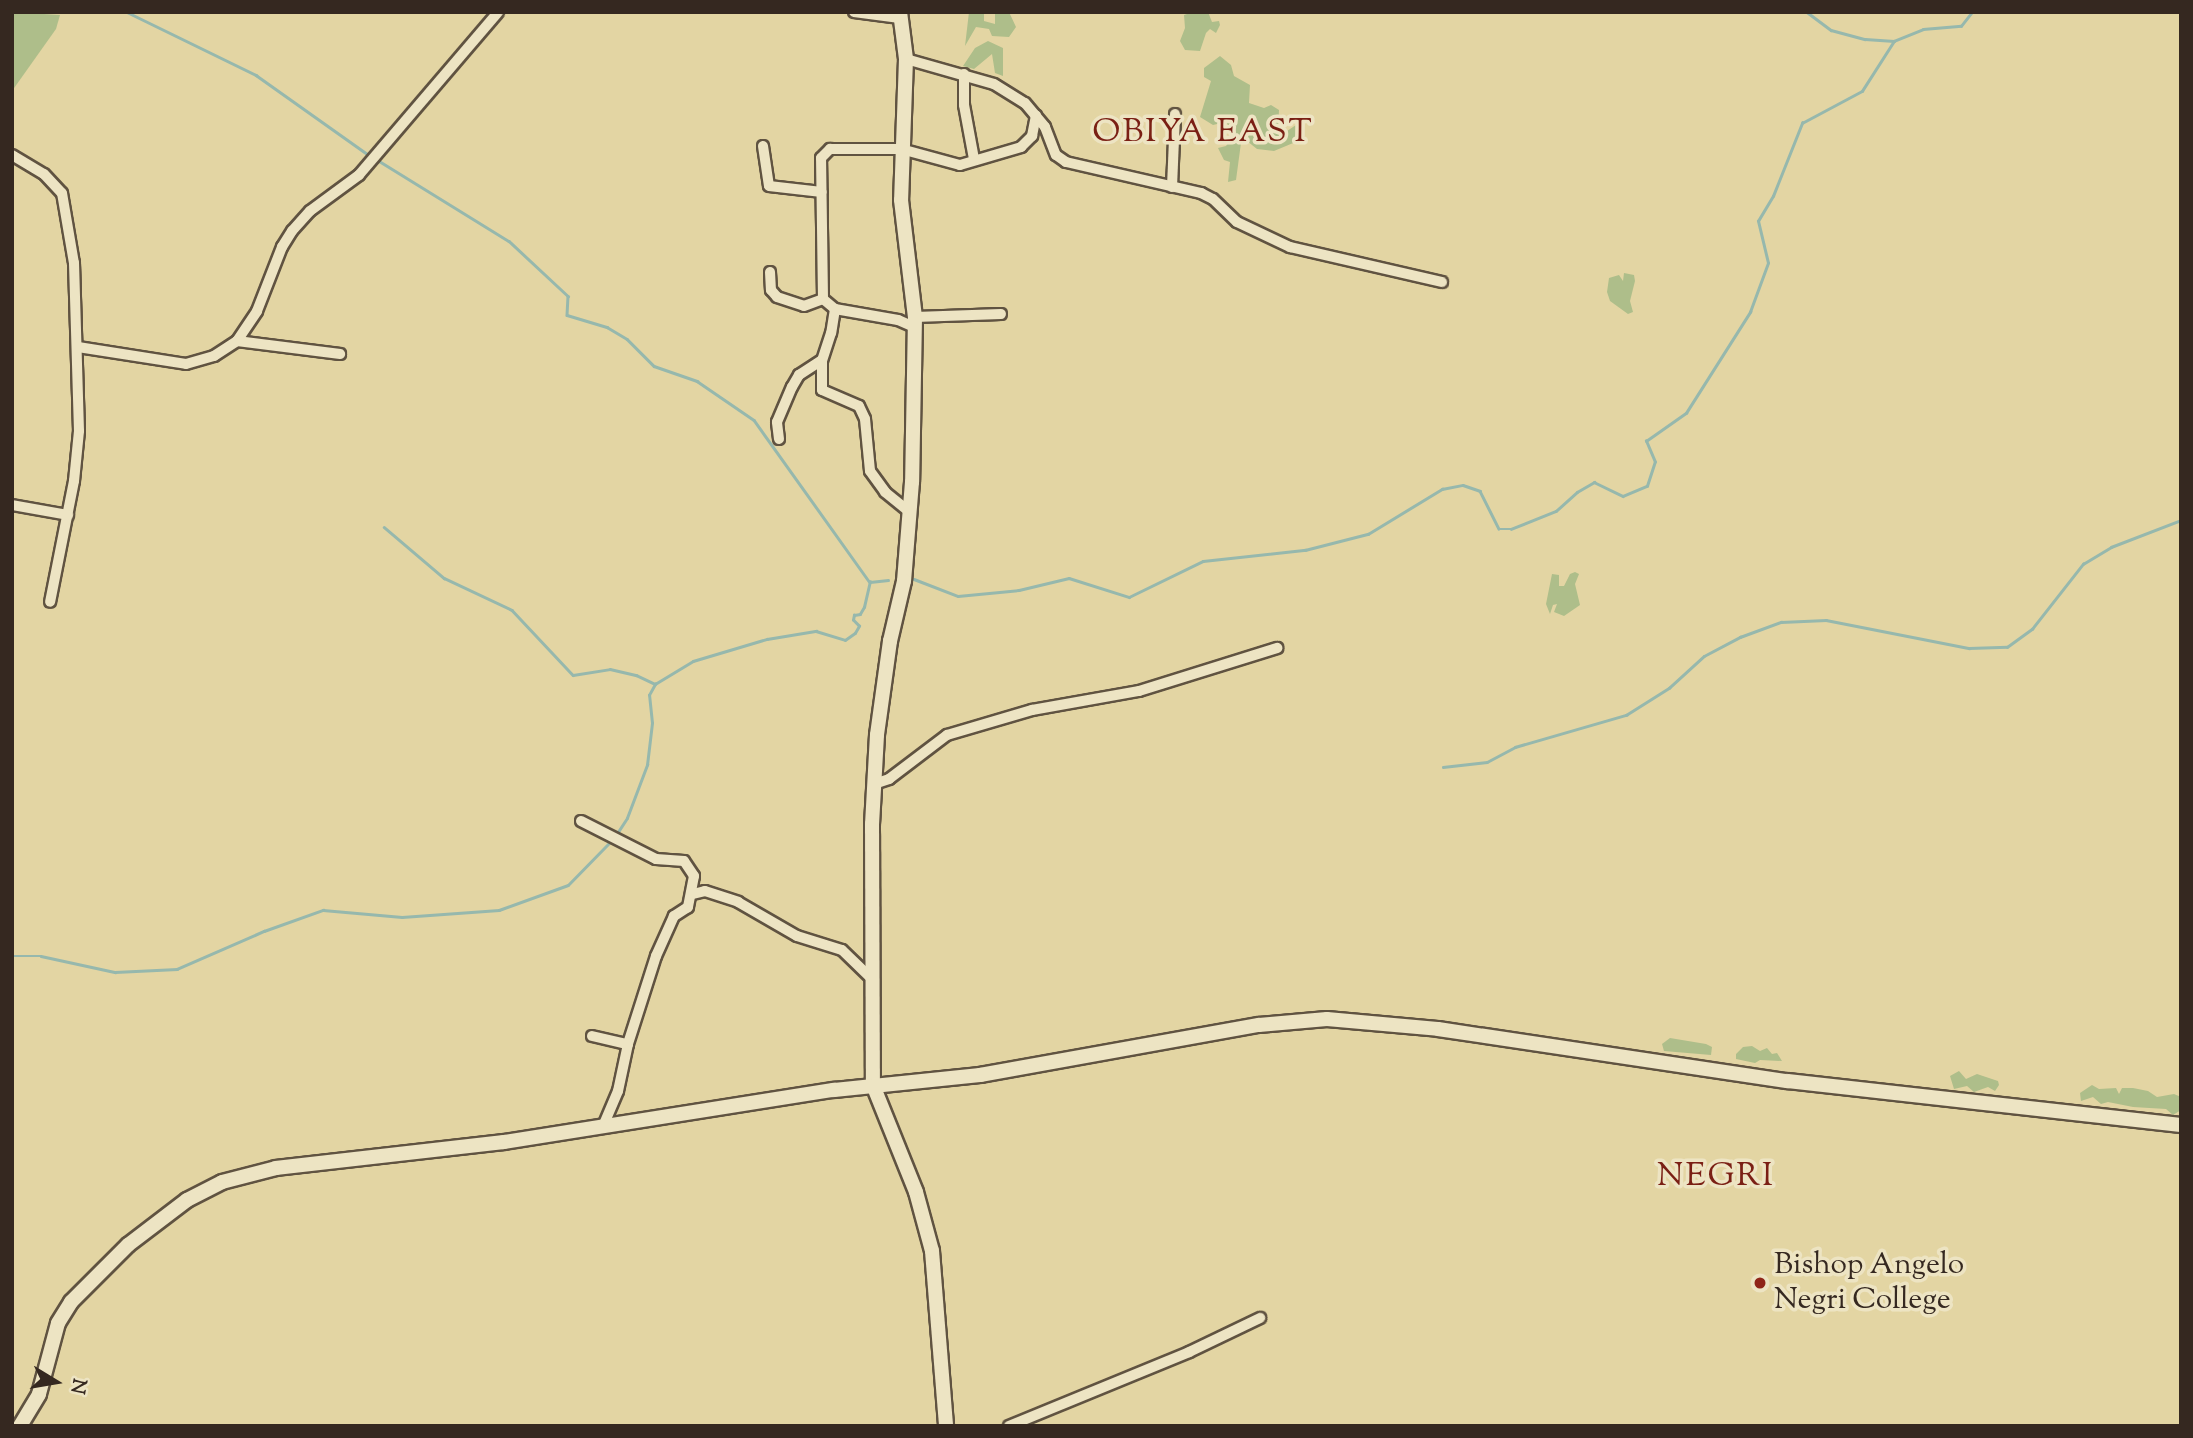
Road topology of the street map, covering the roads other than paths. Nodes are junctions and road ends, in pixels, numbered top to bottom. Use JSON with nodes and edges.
{"nodes":[{"id":1,"x":498,"y":12,"type":"edge"},
{"id":2,"x":854,"y":12,"type":"edge"},
{"id":3,"x":900,"y":15,"type":"edge"},
{"id":4,"x":906,"y":59,"type":"junction"},
{"id":5,"x":964,"y":74,"type":"junction"},
{"id":6,"x":1036,"y":114,"type":"junction"},
{"id":7,"x":1175,"y":114,"type":"dead end"},
{"id":8,"x":763,"y":146,"type":"dead end"},
{"id":9,"x":901,"y":149,"type":"junction"},
{"id":10,"x":12,"y":155,"type":"edge"},
{"id":11,"x":974,"y":159,"type":"junction"},
{"id":12,"x":1172,"y":187,"type":"junction"},
{"id":13,"x":822,"y":192,"type":"junction"},
{"id":14,"x":770,"y":272,"type":"dead end"},
{"id":15,"x":1443,"y":282,"type":"dead end"},
{"id":16,"x":824,"y":299,"type":"junction"},
{"id":17,"x":835,"y":309,"type":"junction"},
{"id":18,"x":1001,"y":314,"type":"dead end"},
{"id":19,"x":915,"y":322,"type":"junction"},
{"id":20,"x":237,"y":341,"type":"junction"},
{"id":21,"x":78,"y":347,"type":"junction"},
{"id":22,"x":340,"y":354,"type":"dead end"},
{"id":23,"x":822,"y":360,"type":"junction"},
{"id":24,"x":779,"y":439,"type":"dead end"},
{"id":25,"x":12,"y":505,"type":"edge"},
{"id":26,"x":910,"y":512,"type":"junction"},
{"id":27,"x":68,"y":515,"type":"junction"},
{"id":28,"x":50,"y":602,"type":"dead end"},
{"id":29,"x":1277,"y":648,"type":"dead end"},
{"id":30,"x":874,"y":784,"type":"junction"},
{"id":31,"x":581,"y":821,"type":"dead end"},
{"id":32,"x":694,"y":876,"type":"junction"},
{"id":33,"x":705,"y":891,"type":"junction"},
{"id":34,"x":692,"y":894,"type":"junction"},
{"id":35,"x":873,"y":979,"type":"junction"},
{"id":36,"x":592,"y":1037,"type":"dead end"},
{"id":37,"x":628,"y":1044,"type":"junction"},
{"id":38,"x":873,"y":1085,"type":"junction"},
{"id":39,"x":2181,"y":1125,"type":"edge"},
{"id":40,"x":603,"y":1127,"type":"junction"},
{"id":41,"x":1260,"y":1318,"type":"dead end"},
{"id":42,"x":20,"y":1426,"type":"edge"},
{"id":43,"x":946,"y":1426,"type":"edge"},
{"id":44,"x":1009,"y":1426,"type":"edge"}],
"edges":[{"from":1,"to":20,"type":"street"},
{"from":2,"to":3,"type":"street"},
{"from":3,"to":4,"type":"street"},
{"from":4,"to":5,"type":"street"},
{"from":4,"to":9,"type":"street"},
{"from":5,"to":6,"type":"street"},
{"from":5,"to":11,"type":"street"},
{"from":6,"to":11,"type":"street"},
{"from":6,"to":12,"type":"street"},
{"from":7,"to":12,"type":"street"},
{"from":8,"to":13,"type":"street"},
{"from":9,"to":11,"type":"street"},
{"from":9,"to":13,"type":"street"},
{"from":9,"to":19,"type":"street"},
{"from":10,"to":21,"type":"street"},
{"from":12,"to":15,"type":"street"},
{"from":13,"to":16,"type":"street"},
{"from":14,"to":16,"type":"street"},
{"from":16,"to":17,"type":"street"},
{"from":17,"to":19,"type":"street"},
{"from":17,"to":23,"type":"street"},
{"from":18,"to":19,"type":"street"},
{"from":19,"to":26,"type":"street"},
{"from":20,"to":21,"type":"street"},
{"from":20,"to":22,"type":"street"},
{"from":21,"to":27,"type":"street"},
{"from":23,"to":24,"type":"street"},
{"from":23,"to":26,"type":"street"},
{"from":25,"to":27,"type":"street"},
{"from":26,"to":30,"type":"street"},
{"from":27,"to":28,"type":"street"},
{"from":29,"to":30,"type":"street"},
{"from":30,"to":35,"type":"street"},
{"from":31,"to":32,"type":"street"},
{"from":32,"to":33,"type":"street"},
{"from":32,"to":34,"type":"street"},
{"from":33,"to":34,"type":"street"},
{"from":33,"to":35,"type":"street"},
{"from":34,"to":37,"type":"street"},
{"from":35,"to":38,"type":"street"},
{"from":36,"to":37,"type":"street"},
{"from":37,"to":40,"type":"street"},
{"from":38,"to":39,"type":"street"},
{"from":38,"to":40,"type":"street"},
{"from":38,"to":43,"type":"street"},
{"from":40,"to":42,"type":"street"},
{"from":41,"to":44,"type":"street"}]}
